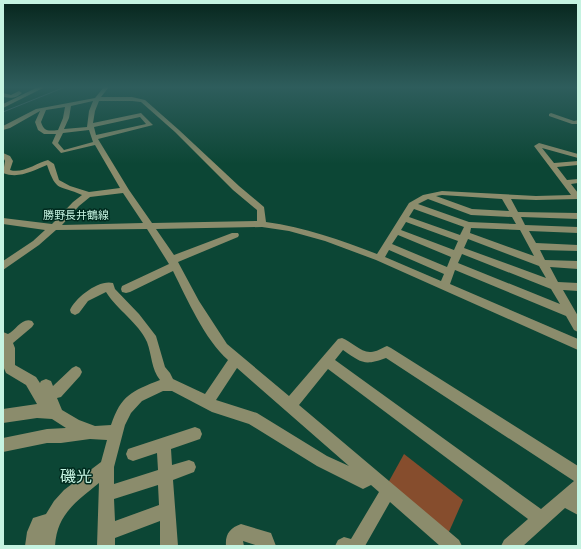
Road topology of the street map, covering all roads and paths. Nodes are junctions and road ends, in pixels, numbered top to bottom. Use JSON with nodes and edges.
{"nodes":[{"id":1,"x":33,"y":113,"type":"edge"},
{"id":2,"x":42,"y":113,"type":"edge"},
{"id":3,"x":67,"y":113,"type":"edge"},
{"id":4,"x":92,"y":113,"type":"edge"},
{"id":5,"x":157,"y":113,"type":"edge"},
{"id":6,"x":551,"y":115,"type":"dead end"},
{"id":7,"x":578,"y":122,"type":"edge"},
{"id":8,"x":3,"y":128,"type":"edge"},
{"id":9,"x":60,"y":132,"type":"junction"},
{"id":10,"x":93,"y":134,"type":"junction"},
{"id":11,"x":3,"y":155,"type":"edge"},
{"id":12,"x":578,"y":156,"type":"edge"},
{"id":13,"x":578,"y":163,"type":"edge"},
{"id":14,"x":551,"y":165,"type":"junction"},
{"id":15,"x":578,"y":181,"type":"edge"},
{"id":16,"x":565,"y":182,"type":"junction"},
{"id":17,"x":125,"y":190,"type":"junction"},
{"id":18,"x":88,"y":196,"type":"junction"},
{"id":19,"x":426,"y":196,"type":"junction"},
{"id":20,"x":470,"y":197,"type":"junction"},
{"id":21,"x":577,"y":197,"type":"edge"},
{"id":22,"x":506,"y":199,"type":"junction"},
{"id":23,"x":535,"y":201,"type":"junction"},
{"id":24,"x":412,"y":205,"type":"junction"},
{"id":25,"x":477,"y":212,"type":"junction"},
{"id":26,"x":515,"y":214,"type":"junction"},
{"id":27,"x":545,"y":215,"type":"junction"},
{"id":28,"x":578,"y":216,"type":"edge"},
{"id":29,"x":404,"y":218,"type":"junction"},
{"id":30,"x":3,"y":221,"type":"edge"},
{"id":31,"x":262,"y":224,"type":"junction"},
{"id":32,"x":468,"y":225,"type":"junction"},
{"id":33,"x":483,"y":225,"type":"junction"},
{"id":34,"x":149,"y":226,"type":"junction"},
{"id":35,"x":523,"y":227,"type":"junction"},
{"id":36,"x":554,"y":229,"type":"junction"},
{"id":37,"x":578,"y":230,"type":"edge"},
{"id":38,"x":396,"y":231,"type":"junction"},
{"id":39,"x":235,"y":235,"type":"dead end"},
{"id":40,"x":464,"y":237,"type":"junction"},
{"id":41,"x":387,"y":246,"type":"junction"},
{"id":42,"x":533,"y":246,"type":"junction"},
{"id":43,"x":578,"y":248,"type":"edge"},
{"id":44,"x":457,"y":252,"type":"junction"},
{"id":45,"x":379,"y":258,"type":"junction"},
{"id":46,"x":174,"y":263,"type":"junction"},
{"id":47,"x":542,"y":263,"type":"junction"},
{"id":48,"x":578,"y":265,"type":"edge"},
{"id":49,"x":3,"y":266,"type":"edge"},
{"id":50,"x":451,"y":268,"type":"junction"},
{"id":51,"x":444,"y":286,"type":"junction"},
{"id":52,"x":555,"y":286,"type":"junction"},
{"id":53,"x":578,"y":287,"type":"edge"},
{"id":54,"x":126,"y":289,"type":"dead end"},
{"id":55,"x":571,"y":308,"type":"edge"},
{"id":56,"x":75,"y":310,"type":"dead end"},
{"id":57,"x":28,"y":324,"type":"dead end"},
{"id":58,"x":578,"y":327,"type":"edge"},
{"id":59,"x":4,"y":339,"type":"edge"},
{"id":60,"x":578,"y":346,"type":"edge"},
{"id":61,"x":236,"y":360,"type":"junction"},
{"id":62,"x":327,"y":362,"type":"junction"},
{"id":63,"x":76,"y":372,"type":"dead end"},
{"id":64,"x":168,"y":385,"type":"junction"},
{"id":65,"x":206,"y":402,"type":"junction"},
{"id":66,"x":289,"y":406,"type":"junction"},
{"id":67,"x":56,"y":413,"type":"junction"},
{"id":68,"x":3,"y":416,"type":"edge"},
{"id":69,"x":90,"y":431,"type":"junction"},
{"id":70,"x":116,"y":432,"type":"junction"},
{"id":71,"x":195,"y":434,"type":"dead end"},
{"id":72,"x":3,"y":445,"type":"edge"},
{"id":73,"x":164,"y":445,"type":"junction"},
{"id":74,"x":133,"y":454,"type":"dead end"},
{"id":75,"x":107,"y":467,"type":"junction"},
{"id":76,"x":188,"y":467,"type":"dead end"},
{"id":77,"x":165,"y":474,"type":"junction"},
{"id":78,"x":578,"y":475,"type":"edge"},
{"id":79,"x":372,"y":477,"type":"junction"},
{"id":80,"x":578,"y":487,"type":"edge"},
{"id":81,"x":388,"y":491,"type":"junction"},
{"id":82,"x":107,"y":494,"type":"junction"},
{"id":83,"x":571,"y":503,"type":"edge"},
{"id":84,"x":167,"y":510,"type":"junction"},
{"id":85,"x":541,"y":519,"type":"junction"},
{"id":86,"x":51,"y":522,"type":"junction"},
{"id":87,"x":106,"y":539,"type":"edge"},
{"id":88,"x":34,"y":546,"type":"edge"},
{"id":89,"x":46,"y":546,"type":"edge"},
{"id":90,"x":169,"y":546,"type":"edge"},
{"id":91,"x":235,"y":546,"type":"edge"},
{"id":92,"x":267,"y":546,"type":"edge"},
{"id":93,"x":344,"y":546,"type":"edge"},
{"id":94,"x":347,"y":546,"type":"edge"},
{"id":95,"x":356,"y":546,"type":"edge"},
{"id":96,"x":453,"y":546,"type":"edge"},
{"id":97,"x":510,"y":546,"type":"edge"}],
"edges":[{"from":1,"to":8,"type":"street"},
{"from":2,"to":9,"type":"street"},
{"from":3,"to":9,"type":"street"},
{"from":4,"to":10,"type":"street"},
{"from":5,"to":31,"type":"street"},
{"from":6,"to":7,"type":"street"},
{"from":9,"to":10,"type":"street"},
{"from":9,"to":10,"type":"street"},
{"from":10,"to":10,"type":"street"},
{"from":10,"to":17,"type":"street"},
{"from":11,"to":18,"type":"street"},
{"from":12,"to":14,"type":"street"},
{"from":13,"to":14,"type":"street"},
{"from":14,"to":16,"type":"street"},
{"from":15,"to":16,"type":"street"},
{"from":16,"to":21,"type":"street"},
{"from":17,"to":18,"type":"street"},
{"from":17,"to":34,"type":"street"},
{"from":18,"to":49,"type":"street"},
{"from":19,"to":20,"type":"street"},
{"from":19,"to":24,"type":"street"},
{"from":19,"to":25,"type":"street"},
{"from":20,"to":22,"type":"street"},
{"from":20,"to":25,"type":"street"},
{"from":21,"to":23,"type":"street"},
{"from":22,"to":23,"type":"street"},
{"from":22,"to":26,"type":"street"},
{"from":23,"to":27,"type":"street"},
{"from":24,"to":29,"type":"street"},
{"from":24,"to":32,"type":"street"},
{"from":25,"to":26,"type":"street"},
{"from":25,"to":33,"type":"street"},
{"from":26,"to":27,"type":"street"},
{"from":26,"to":35,"type":"street"},
{"from":27,"to":28,"type":"street"},
{"from":27,"to":36,"type":"street"},
{"from":29,"to":38,"type":"street"},
{"from":29,"to":40,"type":"street"},
{"from":30,"to":34,"type":"street","name":"勝野長井鶴線"},
{"from":31,"to":34,"type":"street","name":"勝野長井鶴線"},
{"from":31,"to":45,"type":"street","name":"勝野長井鶴線"},
{"from":32,"to":33,"type":"street"},
{"from":32,"to":40,"type":"street"},
{"from":33,"to":35,"type":"street"},
{"from":34,"to":46,"type":"street"},
{"from":35,"to":36,"type":"street"},
{"from":35,"to":42,"type":"street"},
{"from":36,"to":37,"type":"street"},
{"from":38,"to":41,"type":"street"},
{"from":38,"to":44,"type":"street"},
{"from":39,"to":46,"type":"street"},
{"from":40,"to":44,"type":"street"},
{"from":40,"to":47,"type":"street"},
{"from":41,"to":45,"type":"street"},
{"from":41,"to":50,"type":"street"},
{"from":42,"to":43,"type":"street"},
{"from":42,"to":47,"type":"street"},
{"from":44,"to":50,"type":"street"},
{"from":44,"to":52,"type":"street"},
{"from":45,"to":51,"type":"street","name":"勝野長井鶴線"},
{"from":46,"to":54,"type":"street"},
{"from":46,"to":61,"type":"street"},
{"from":47,"to":48,"type":"street"},
{"from":47,"to":52,"type":"street"},
{"from":50,"to":51,"type":"street"},
{"from":50,"to":55,"type":"street"},
{"from":51,"to":60,"type":"street","name":"勝野長井鶴線"},
{"from":52,"to":53,"type":"street"},
{"from":52,"to":55,"type":"street"},
{"from":55,"to":58,"type":"street"},
{"from":56,"to":64,"type":"street"},
{"from":57,"to":59,"type":"street"},
{"from":59,"to":67,"type":"street"},
{"from":61,"to":65,"type":"street"},
{"from":61,"to":66,"type":"street"},
{"from":62,"to":66,"type":"street"},
{"from":62,"to":78,"type":"street"},
{"from":62,"to":85,"type":"street"},
{"from":63,"to":67,"type":"street"},
{"from":64,"to":65,"type":"street"},
{"from":64,"to":70,"type":"street"},
{"from":65,"to":79,"type":"street"},
{"from":66,"to":79,"type":"street"},
{"from":67,"to":68,"type":"street"},
{"from":67,"to":69,"type":"street"},
{"from":69,"to":70,"type":"street"},
{"from":69,"to":72,"type":"street"},
{"from":70,"to":75,"type":"street"},
{"from":71,"to":73,"type":"street"},
{"from":73,"to":74,"type":"street"},
{"from":73,"to":77,"type":"street"},
{"from":75,"to":82,"type":"street"},
{"from":75,"to":86,"type":"street"},
{"from":76,"to":77,"type":"street"},
{"from":77,"to":82,"type":"street"},
{"from":77,"to":84,"type":"street"},
{"from":79,"to":81,"type":"street"},
{"from":80,"to":83,"type":"street"},
{"from":81,"to":95,"type":"street"},
{"from":81,"to":96,"type":"street"},
{"from":82,"to":87,"type":"street"},
{"from":83,"to":85,"type":"street"},
{"from":84,"to":87,"type":"street"},
{"from":84,"to":90,"type":"street"},
{"from":85,"to":97,"type":"street"},
{"from":86,"to":88,"type":"street"},
{"from":86,"to":89,"type":"street"},
{"from":91,"to":92,"type":"street"},
{"from":93,"to":94,"type":"street"}]}
